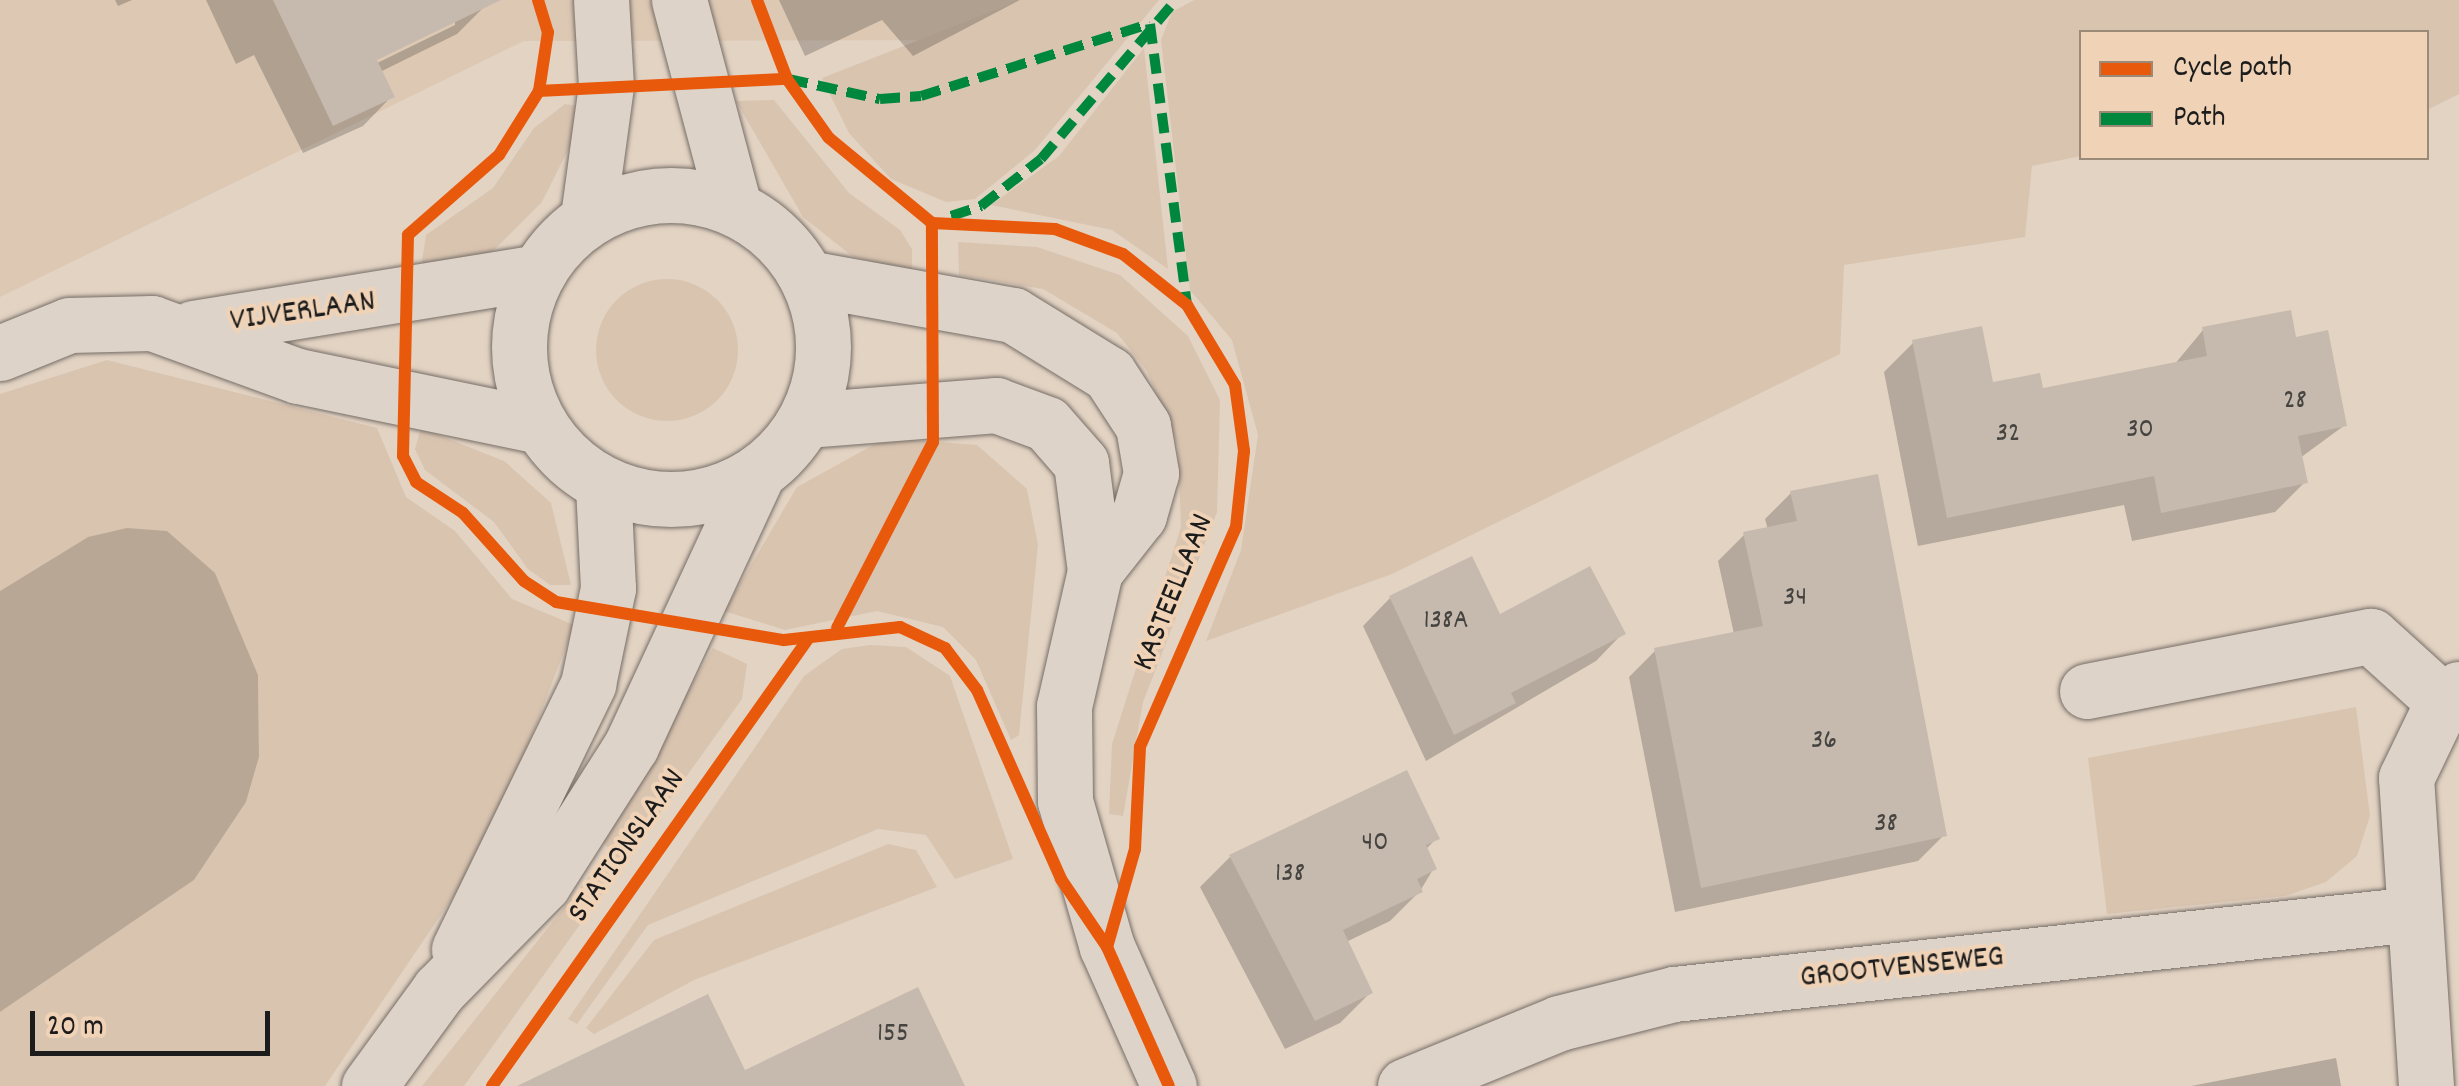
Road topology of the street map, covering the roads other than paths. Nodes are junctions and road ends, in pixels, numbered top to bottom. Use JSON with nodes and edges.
{"nodes":[{"id":1,"x":601,"y":0,"type":"edge"},
{"id":2,"x":678,"y":0,"type":"edge"},
{"id":3,"x":734,"y":207,"type":"junction"},
{"id":4,"x":588,"y":218,"type":"junction"},
{"id":5,"x":538,"y":272,"type":"junction"},
{"id":6,"x":808,"y":278,"type":"junction"},
{"id":7,"x":186,"y":329,"type":"junction"},
{"id":8,"x":0,"y":352,"type":"edge"},
{"id":9,"x":806,"y":420,"type":"junction"},
{"id":10,"x":540,"y":426,"type":"junction"},
{"id":11,"x":758,"y":472,"type":"junction"},
{"id":12,"x":603,"y":484,"type":"junction"},
{"id":13,"x":1096,"y":572,"type":"junction"},
{"id":14,"x":2087,"y":690,"type":"dead end"},
{"id":15,"x":2451,"y":695,"type":"edge"},
{"id":16,"x":2414,"y":914,"type":"junction"},
{"id":17,"x":439,"y":990,"type":"junction"},
{"id":18,"x":369,"y":1086,"type":"edge"},
{"id":19,"x":1169,"y":1086,"type":"edge"},
{"id":20,"x":1404,"y":1086,"type":"edge"},
{"id":21,"x":2426,"y":1086,"type":"edge"}],
"edges":[{"from":1,"to":4,"type":"street"},
{"from":2,"to":3,"type":"street"},
{"from":3,"to":4,"type":"street"},
{"from":3,"to":6,"type":"street"},
{"from":4,"to":5,"type":"street"},
{"from":5,"to":7,"type":"street","name":"VIJVERLAAN"},
{"from":5,"to":10,"type":"street"},
{"from":6,"to":9,"type":"street"},
{"from":6,"to":13,"type":"street","name":"KASTEELLAAN"},
{"from":7,"to":8,"type":"street","name":"VIJVERLAAN"},
{"from":7,"to":10,"type":"street","name":"VIJVERLAAN"},
{"from":9,"to":11,"type":"street"},
{"from":9,"to":13,"type":"street","name":"KASTEELLAAN"},
{"from":10,"to":12,"type":"street"},
{"from":11,"to":12,"type":"street"},
{"from":11,"to":17,"type":"street","name":"STATIONSLAAN"},
{"from":12,"to":17,"type":"street","name":"STATIONSLAAN"},
{"from":13,"to":19,"type":"street","name":"KASTEELLAAN"},
{"from":14,"to":15,"type":"street"},
{"from":15,"to":16,"type":"street"},
{"from":16,"to":20,"type":"street","name":"GROOTVENSEWEG"},
{"from":16,"to":21,"type":"street"},
{"from":17,"to":18,"type":"street","name":"STATIONSLAAN"}]}
